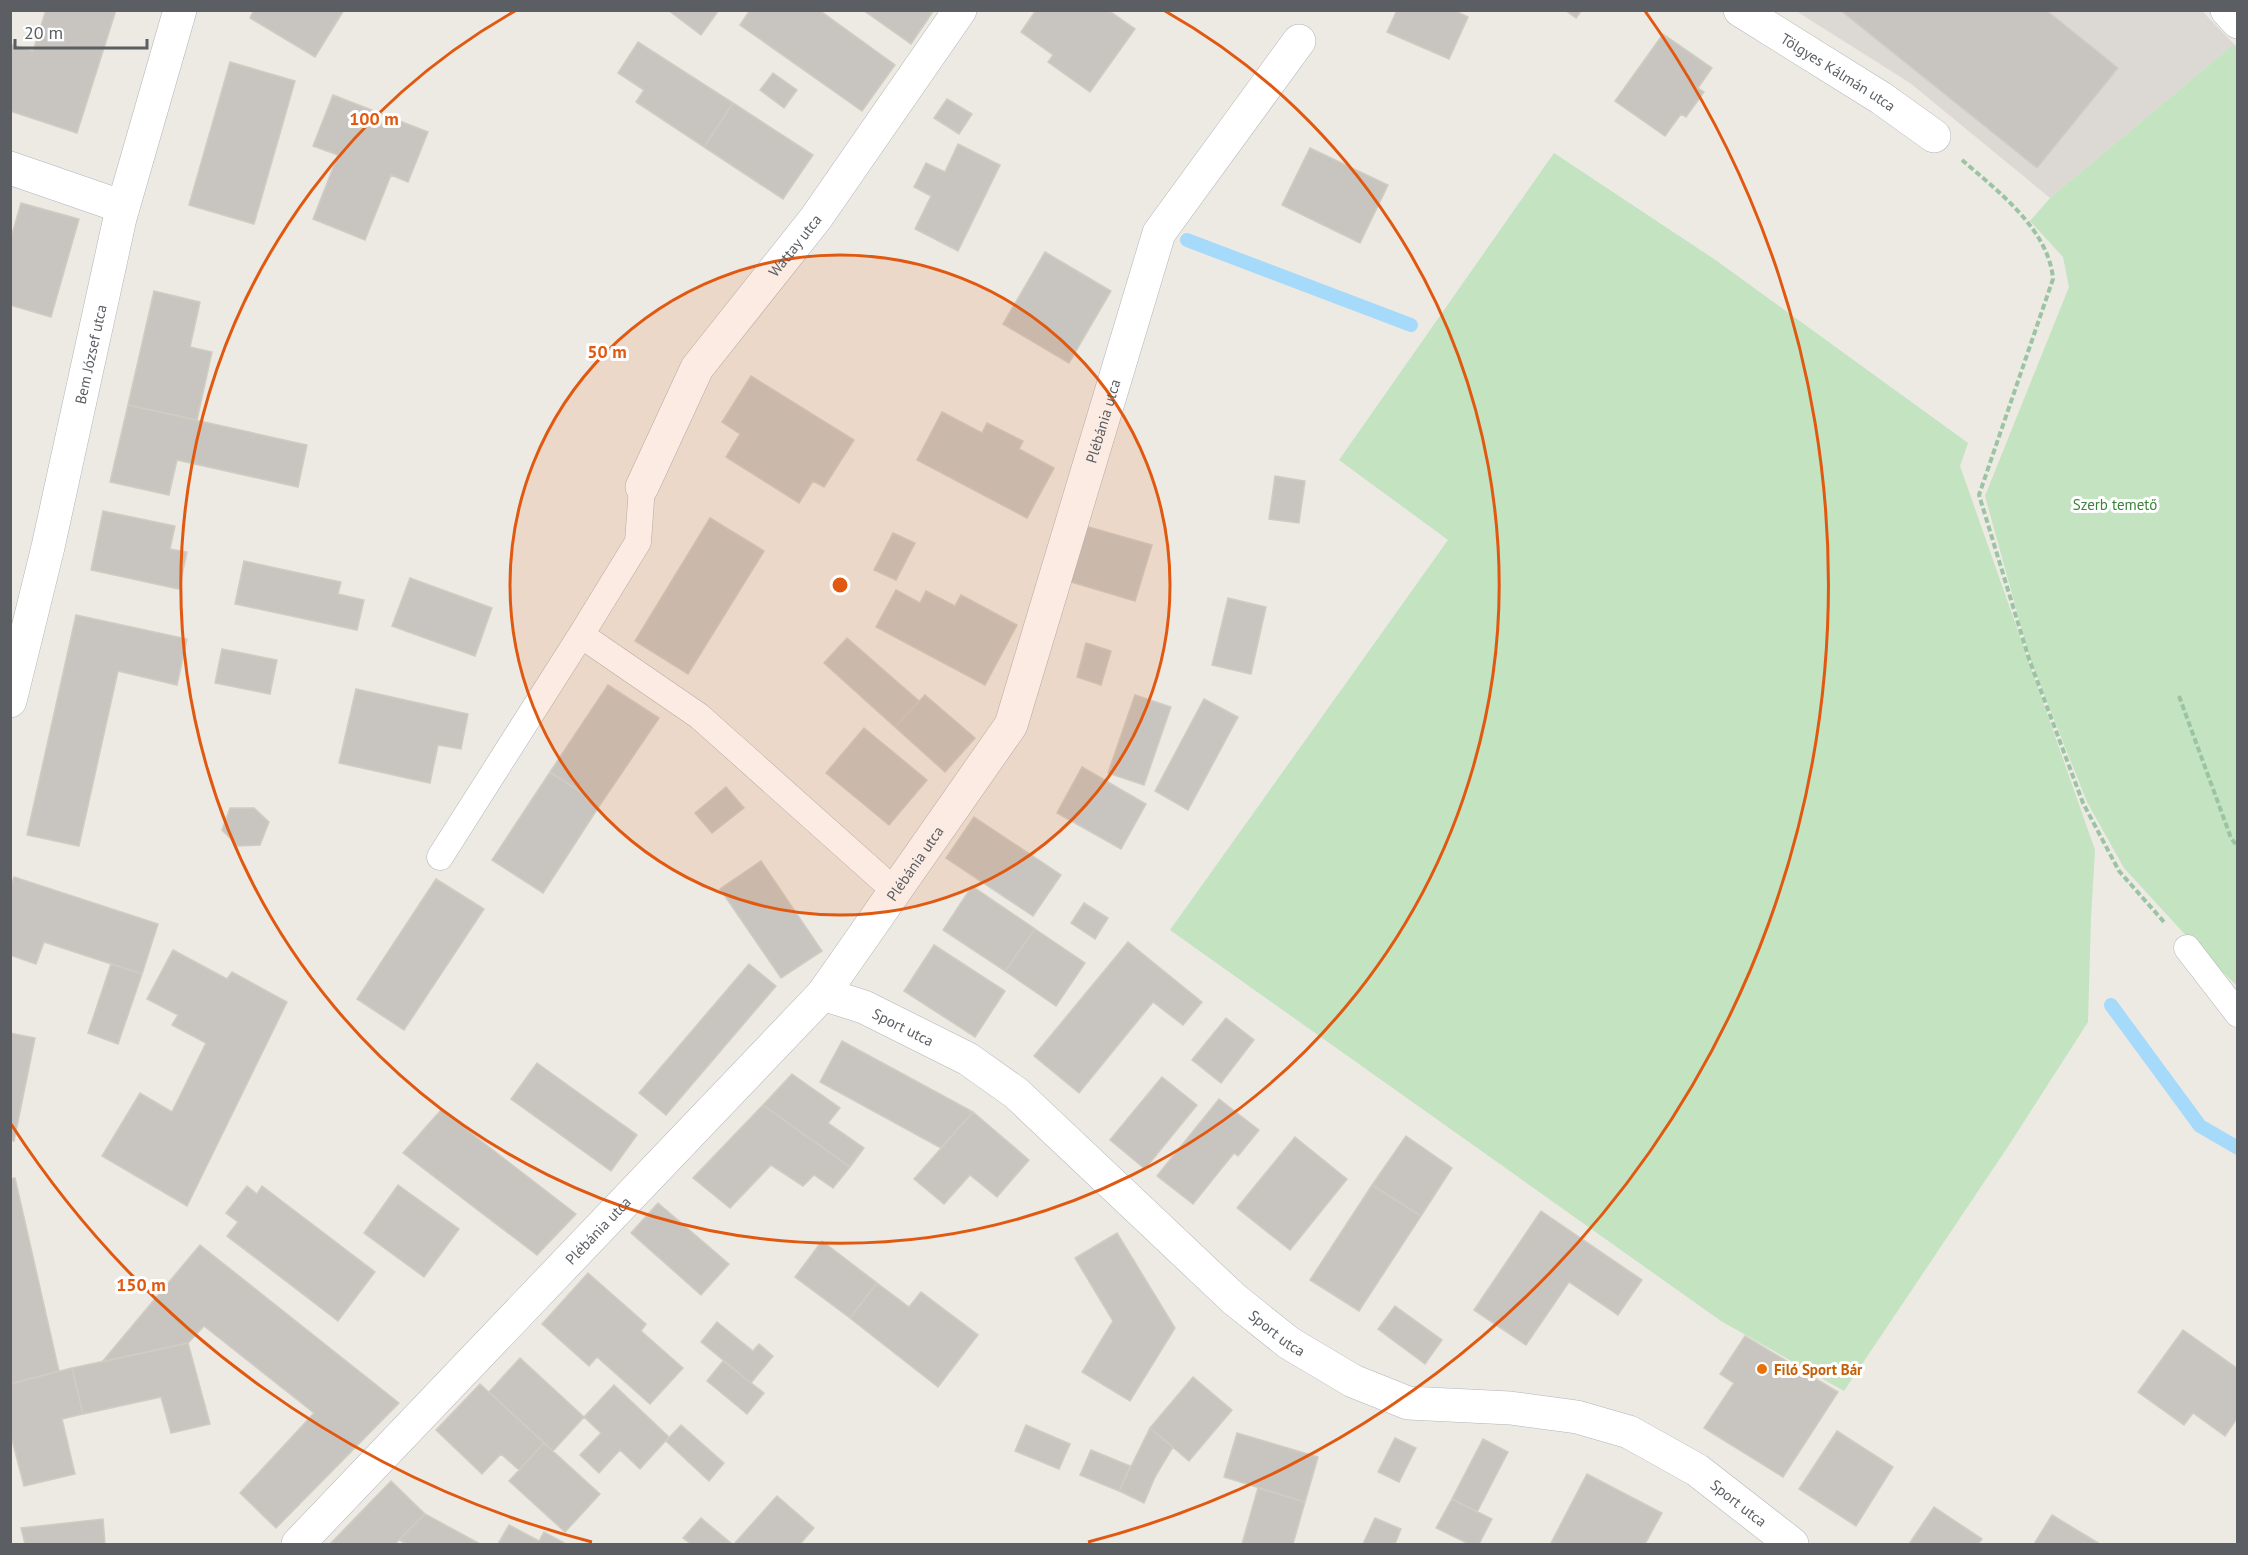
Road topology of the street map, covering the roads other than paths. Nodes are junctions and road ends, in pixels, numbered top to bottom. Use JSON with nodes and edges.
{"nodes":[{"id":1,"x":180,"y":10,"type":"edge"},
{"id":2,"x":960,"y":10,"type":"edge"},
{"id":3,"x":1740,"y":10,"type":"edge"},
{"id":4,"x":2227,"y":10,"type":"edge"},
{"id":5,"x":2238,"y":22,"type":"edge"},
{"id":6,"x":1299,"y":41,"type":"dead end"},
{"id":7,"x":1934,"y":136,"type":"road end"},
{"id":8,"x":10,"y":168,"type":"edge"},
{"id":9,"x":123,"y":207,"type":"junction"},
{"id":10,"x":642,"y":487,"type":"joint"},
{"id":11,"x":581,"y":635,"type":"junction"},
{"id":12,"x":10,"y":701,"type":"edge"},
{"id":13,"x":440,"y":857,"type":"dead end"},
{"id":14,"x":895,"y":891,"type":"junction"},
{"id":15,"x":2187,"y":948,"type":"road end"},
{"id":16,"x":824,"y":994,"type":"junction"},
{"id":17,"x":2238,"y":1014,"type":"edge"},
{"id":18,"x":298,"y":1545,"type":"edge"},
{"id":19,"x":1792,"y":1545,"type":"edge"}],
"edges":[{"from":1,"to":9,"type":"street","name":"Bem József utca"},
{"from":2,"to":10,"type":"street","name":"Wattay utca"},
{"from":3,"to":7,"type":"street","name":"Tölgyes Kálmán utca"},
{"from":4,"to":5,"type":"street"},
{"from":6,"to":14,"type":"street","name":"Plébánia utca"},
{"from":8,"to":9,"type":"street"},
{"from":9,"to":12,"type":"street","name":"Bem József utca"},
{"from":10,"to":11,"type":"lane"},
{"from":11,"to":13,"type":"lane"},
{"from":11,"to":14,"type":"lane"},
{"from":14,"to":16,"type":"street","name":"Plébánia utca"},
{"from":15,"to":17,"type":"lane"},
{"from":16,"to":18,"type":"street","name":"Plébánia utca"},
{"from":16,"to":19,"type":"street","name":"Sport utca"}]}
